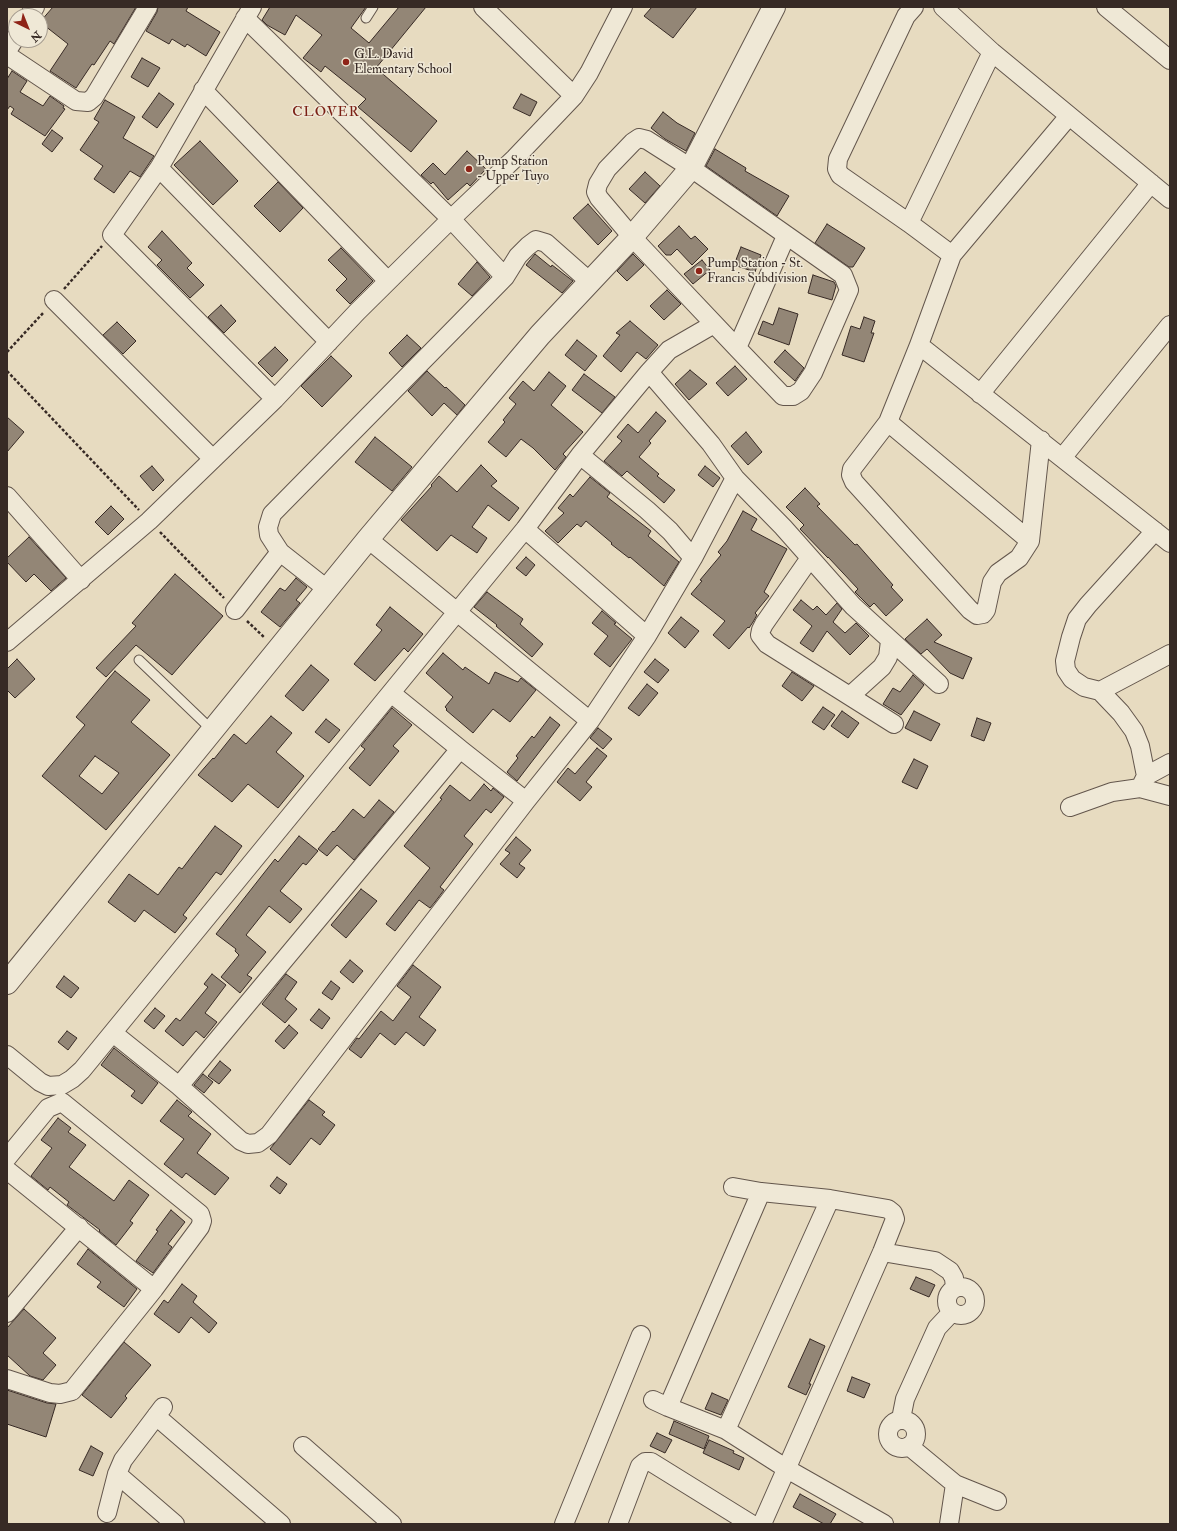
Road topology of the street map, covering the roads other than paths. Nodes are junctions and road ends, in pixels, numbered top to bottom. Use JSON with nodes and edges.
{"nodes":[{"id":1,"x":148,"y":7,"type":"edge"},
{"id":2,"x":373,"y":7,"type":"edge"},
{"id":3,"x":484,"y":7,"type":"edge"},
{"id":4,"x":622,"y":7,"type":"edge"},
{"id":5,"x":774,"y":7,"type":"edge"},
{"id":6,"x":914,"y":7,"type":"edge"},
{"id":7,"x":943,"y":7,"type":"edge"},
{"id":8,"x":1106,"y":7,"type":"edge"},
{"id":9,"x":249,"y":12,"type":"edge"},
{"id":10,"x":366,"y":18,"type":"dead end"},
{"id":11,"x":992,"y":52,"type":"junction"},
{"id":12,"x":7,"y":55,"type":"edge"},
{"id":13,"x":1170,"y":60,"type":"edge"},
{"id":14,"x":203,"y":90,"type":"junction"},
{"id":15,"x":574,"y":96,"type":"junction"},
{"id":16,"x":1069,"y":116,"type":"junction"},
{"id":17,"x":159,"y":168,"type":"junction"},
{"id":18,"x":691,"y":168,"type":"junction"},
{"id":19,"x":1151,"y":183,"type":"junction"},
{"id":20,"x":1170,"y":199,"type":"edge"},
{"id":21,"x":451,"y":219,"type":"junction"},
{"id":22,"x":909,"y":223,"type":"junction"},
{"id":23,"x":786,"y":236,"type":"junction"},
{"id":24,"x":632,"y":237,"type":"junction"},
{"id":25,"x":952,"y":256,"type":"junction"},
{"id":26,"x":505,"y":277,"type":"junction"},
{"id":27,"x":388,"y":281,"type":"junction"},
{"id":28,"x":589,"y":281,"type":"junction"},
{"id":29,"x":54,"y":300,"type":"dead end"},
{"id":30,"x":714,"y":324,"type":"junction"},
{"id":31,"x":1170,"y":325,"type":"edge"},
{"id":32,"x":330,"y":342,"type":"junction"},
{"id":33,"x":919,"y":345,"type":"junction"},
{"id":34,"x":737,"y":348,"type":"junction"},
{"id":35,"x":649,"y":372,"type":"junction"},
{"id":36,"x":980,"y":394,"type":"junction"},
{"id":37,"x":275,"y":399,"type":"junction"},
{"id":38,"x":888,"y":422,"type":"junction"},
{"id":39,"x":1041,"y":440,"type":"junction"},
{"id":40,"x":580,"y":455,"type":"junction"},
{"id":41,"x":1062,"y":458,"type":"junction"},
{"id":42,"x":213,"y":459,"type":"junction"},
{"id":43,"x":735,"y":478,"type":"junction"},
{"id":44,"x":7,"y":496,"type":"edge"},
{"id":45,"x":525,"y":529,"type":"junction"},
{"id":46,"x":1155,"y":531,"type":"junction"},
{"id":47,"x":368,"y":539,"type":"junction"},
{"id":48,"x":1030,"y":541,"type":"junction"},
{"id":49,"x":1170,"y":543,"type":"edge"},
{"id":50,"x":280,"y":552,"type":"junction"},
{"id":51,"x":693,"y":558,"type":"junction"},
{"id":52,"x":810,"y":558,"type":"junction"},
{"id":53,"x":81,"y":580,"type":"junction"},
{"id":54,"x":326,"y":589,"type":"junction"},
{"id":55,"x":236,"y":610,"type":"dead end"},
{"id":56,"x":457,"y":613,"type":"junction"},
{"id":57,"x":647,"y":636,"type":"junction"},
{"id":58,"x":9,"y":637,"type":"edge"},
{"id":59,"x":890,"y":641,"type":"junction"},
{"id":60,"x":1170,"y":654,"type":"edge"},
{"id":61,"x":138,"y":660,"type":"dead end"},
{"id":62,"x":939,"y":684,"type":"dead end"},
{"id":63,"x":1100,"y":691,"type":"junction"},
{"id":64,"x":391,"y":693,"type":"junction"},
{"id":65,"x":850,"y":696,"type":"junction"},
{"id":66,"x":590,"y":721,"type":"junction"},
{"id":67,"x":894,"y":724,"type":"dead end"},
{"id":68,"x":213,"y":731,"type":"junction"},
{"id":69,"x":460,"y":749,"type":"junction"},
{"id":70,"x":1170,"y":763,"type":"edge"},
{"id":71,"x":1143,"y":782,"type":"junction"},
{"id":72,"x":1170,"y":796,"type":"edge"},
{"id":73,"x":526,"y":801,"type":"junction"},
{"id":74,"x":1070,"y":807,"type":"dead end"},
{"id":75,"x":7,"y":983,"type":"edge"},
{"id":76,"x":113,"y":1033,"type":"junction"},
{"id":77,"x":7,"y":1055,"type":"edge"},
{"id":78,"x":179,"y":1086,"type":"junction"},
{"id":79,"x":7,"y":1158,"type":"edge"},
{"id":80,"x":7,"y":1170,"type":"edge"},
{"id":81,"x":733,"y":1187,"type":"dead end"},
{"id":82,"x":761,"y":1192,"type":"junction"},
{"id":83,"x":830,"y":1199,"type":"junction"},
{"id":84,"x":79,"y":1228,"type":"junction"},
{"id":85,"x":882,"y":1252,"type":"junction"},
{"id":86,"x":955,"y":1288,"type":"junction"},
{"id":87,"x":154,"y":1289,"type":"junction"},
{"id":88,"x":952,"y":1312,"type":"junction"},
{"id":89,"x":7,"y":1313,"type":"edge"},
{"id":90,"x":641,"y":1335,"type":"dead end"},
{"id":91,"x":7,"y":1379,"type":"edge"},
{"id":92,"x":726,"y":1430,"type":"junction"},
{"id":93,"x":303,"y":1446,"type":"dead end"},
{"id":94,"x":786,"y":1469,"type":"junction"},
{"id":95,"x":117,"y":1474,"type":"junction"},
{"id":96,"x":955,"y":1484,"type":"junction"},
{"id":97,"x":997,"y":1501,"type":"dead end"},
{"id":98,"x":107,"y":1513,"type":"dead end"},
{"id":99,"x":175,"y":1524,"type":"edge"},
{"id":100,"x":281,"y":1524,"type":"edge"},
{"id":101,"x":392,"y":1524,"type":"edge"},
{"id":102,"x":564,"y":1524,"type":"edge"},
{"id":103,"x":618,"y":1524,"type":"edge"},
{"id":104,"x":750,"y":1524,"type":"edge"},
{"id":105,"x":762,"y":1524,"type":"edge"},
{"id":106,"x":884,"y":1524,"type":"edge"},
{"id":107,"x":949,"y":1524,"type":"edge"}],
"edges":[{"from":1,"to":12,"type":"street"},
{"from":2,"to":10,"type":"lane"},
{"from":3,"to":15,"type":"street"},
{"from":4,"to":15,"type":"street"},
{"from":5,"to":18,"type":"street"},
{"from":6,"to":22,"type":"street"},
{"from":7,"to":11,"type":"street"},
{"from":8,"to":13,"type":"street"},
{"from":9,"to":14,"type":"street"},
{"from":9,"to":21,"type":"street"},
{"from":11,"to":16,"type":"street"},
{"from":11,"to":22,"type":"street"},
{"from":14,"to":17,"type":"street"},
{"from":14,"to":27,"type":"street"},
{"from":15,"to":21,"type":"street"},
{"from":16,"to":19,"type":"street"},
{"from":16,"to":25,"type":"street"},
{"from":17,"to":32,"type":"street"},
{"from":17,"to":37,"type":"street"},
{"from":18,"to":23,"type":"street"},
{"from":18,"to":24,"type":"street"},
{"from":18,"to":24,"type":"street"},
{"from":19,"to":20,"type":"street"},
{"from":19,"to":36,"type":"street"},
{"from":21,"to":26,"type":"street"},
{"from":21,"to":27,"type":"street"},
{"from":22,"to":25,"type":"street"},
{"from":23,"to":34,"type":"street"},
{"from":23,"to":34,"type":"street"},
{"from":24,"to":28,"type":"street"},
{"from":24,"to":30,"type":"street"},
{"from":25,"to":33,"type":"street"},
{"from":26,"to":28,"type":"street"},
{"from":26,"to":50,"type":"street"},
{"from":27,"to":32,"type":"street"},
{"from":28,"to":47,"type":"street"},
{"from":29,"to":42,"type":"street"},
{"from":30,"to":34,"type":"street"},
{"from":30,"to":35,"type":"street"},
{"from":31,"to":41,"type":"street"},
{"from":32,"to":37,"type":"street"},
{"from":33,"to":36,"type":"street"},
{"from":33,"to":38,"type":"street"},
{"from":35,"to":40,"type":"street"},
{"from":35,"to":43,"type":"street"},
{"from":36,"to":39,"type":"street"},
{"from":37,"to":42,"type":"street"},
{"from":38,"to":48,"type":"street"},
{"from":38,"to":48,"type":"street"},
{"from":39,"to":41,"type":"street"},
{"from":39,"to":48,"type":"street"},
{"from":40,"to":45,"type":"street"},
{"from":40,"to":51,"type":"street"},
{"from":41,"to":46,"type":"street"},
{"from":42,"to":53,"type":"street"},
{"from":43,"to":51,"type":"street"},
{"from":43,"to":52,"type":"street"},
{"from":44,"to":53,"type":"street"},
{"from":45,"to":56,"type":"street"},
{"from":45,"to":57,"type":"street"},
{"from":46,"to":49,"type":"street"},
{"from":46,"to":63,"type":"street"},
{"from":47,"to":54,"type":"street"},
{"from":47,"to":56,"type":"street"},
{"from":50,"to":54,"type":"street"},
{"from":50,"to":55,"type":"street"},
{"from":51,"to":57,"type":"street"},
{"from":52,"to":59,"type":"street"},
{"from":52,"to":65,"type":"street"},
{"from":53,"to":58,"type":"street"},
{"from":54,"to":68,"type":"street"},
{"from":56,"to":64,"type":"street"},
{"from":56,"to":66,"type":"street"},
{"from":57,"to":66,"type":"street"},
{"from":59,"to":62,"type":"street"},
{"from":59,"to":65,"type":"street"},
{"from":60,"to":63,"type":"street"},
{"from":61,"to":68,"type":"lane"},
{"from":63,"to":71,"type":"street"},
{"from":64,"to":69,"type":"street"},
{"from":64,"to":76,"type":"street"},
{"from":65,"to":67,"type":"street"},
{"from":66,"to":73,"type":"street"},
{"from":68,"to":75,"type":"street"},
{"from":69,"to":73,"type":"street"},
{"from":69,"to":78,"type":"street"},
{"from":70,"to":71,"type":"street"},
{"from":71,"to":72,"type":"street"},
{"from":71,"to":74,"type":"street"},
{"from":73,"to":78,"type":"street"},
{"from":76,"to":77,"type":"street"},
{"from":76,"to":78,"type":"street"},
{"from":79,"to":87,"type":"street"},
{"from":80,"to":84,"type":"street"},
{"from":81,"to":82,"type":"street"},
{"from":82,"to":83,"type":"street"},
{"from":82,"to":92,"type":"street"},
{"from":83,"to":85,"type":"street"},
{"from":83,"to":92,"type":"street"},
{"from":84,"to":87,"type":"street"},
{"from":84,"to":89,"type":"street"},
{"from":85,"to":86,"type":"street"},
{"from":85,"to":94,"type":"street"},
{"from":86,"to":88,"type":"street"},
{"from":86,"to":88,"type":"street"},
{"from":87,"to":91,"type":"street"},
{"from":88,"to":96,"type":"street"},
{"from":90,"to":102,"type":"street"},
{"from":92,"to":94,"type":"street"},
{"from":93,"to":101,"type":"street"},
{"from":94,"to":105,"type":"street"},
{"from":94,"to":106,"type":"street"},
{"from":95,"to":98,"type":"street"},
{"from":95,"to":99,"type":"street"},
{"from":95,"to":100,"type":"street"},
{"from":96,"to":97,"type":"street"},
{"from":96,"to":107,"type":"street"},
{"from":103,"to":104,"type":"street"}]}
